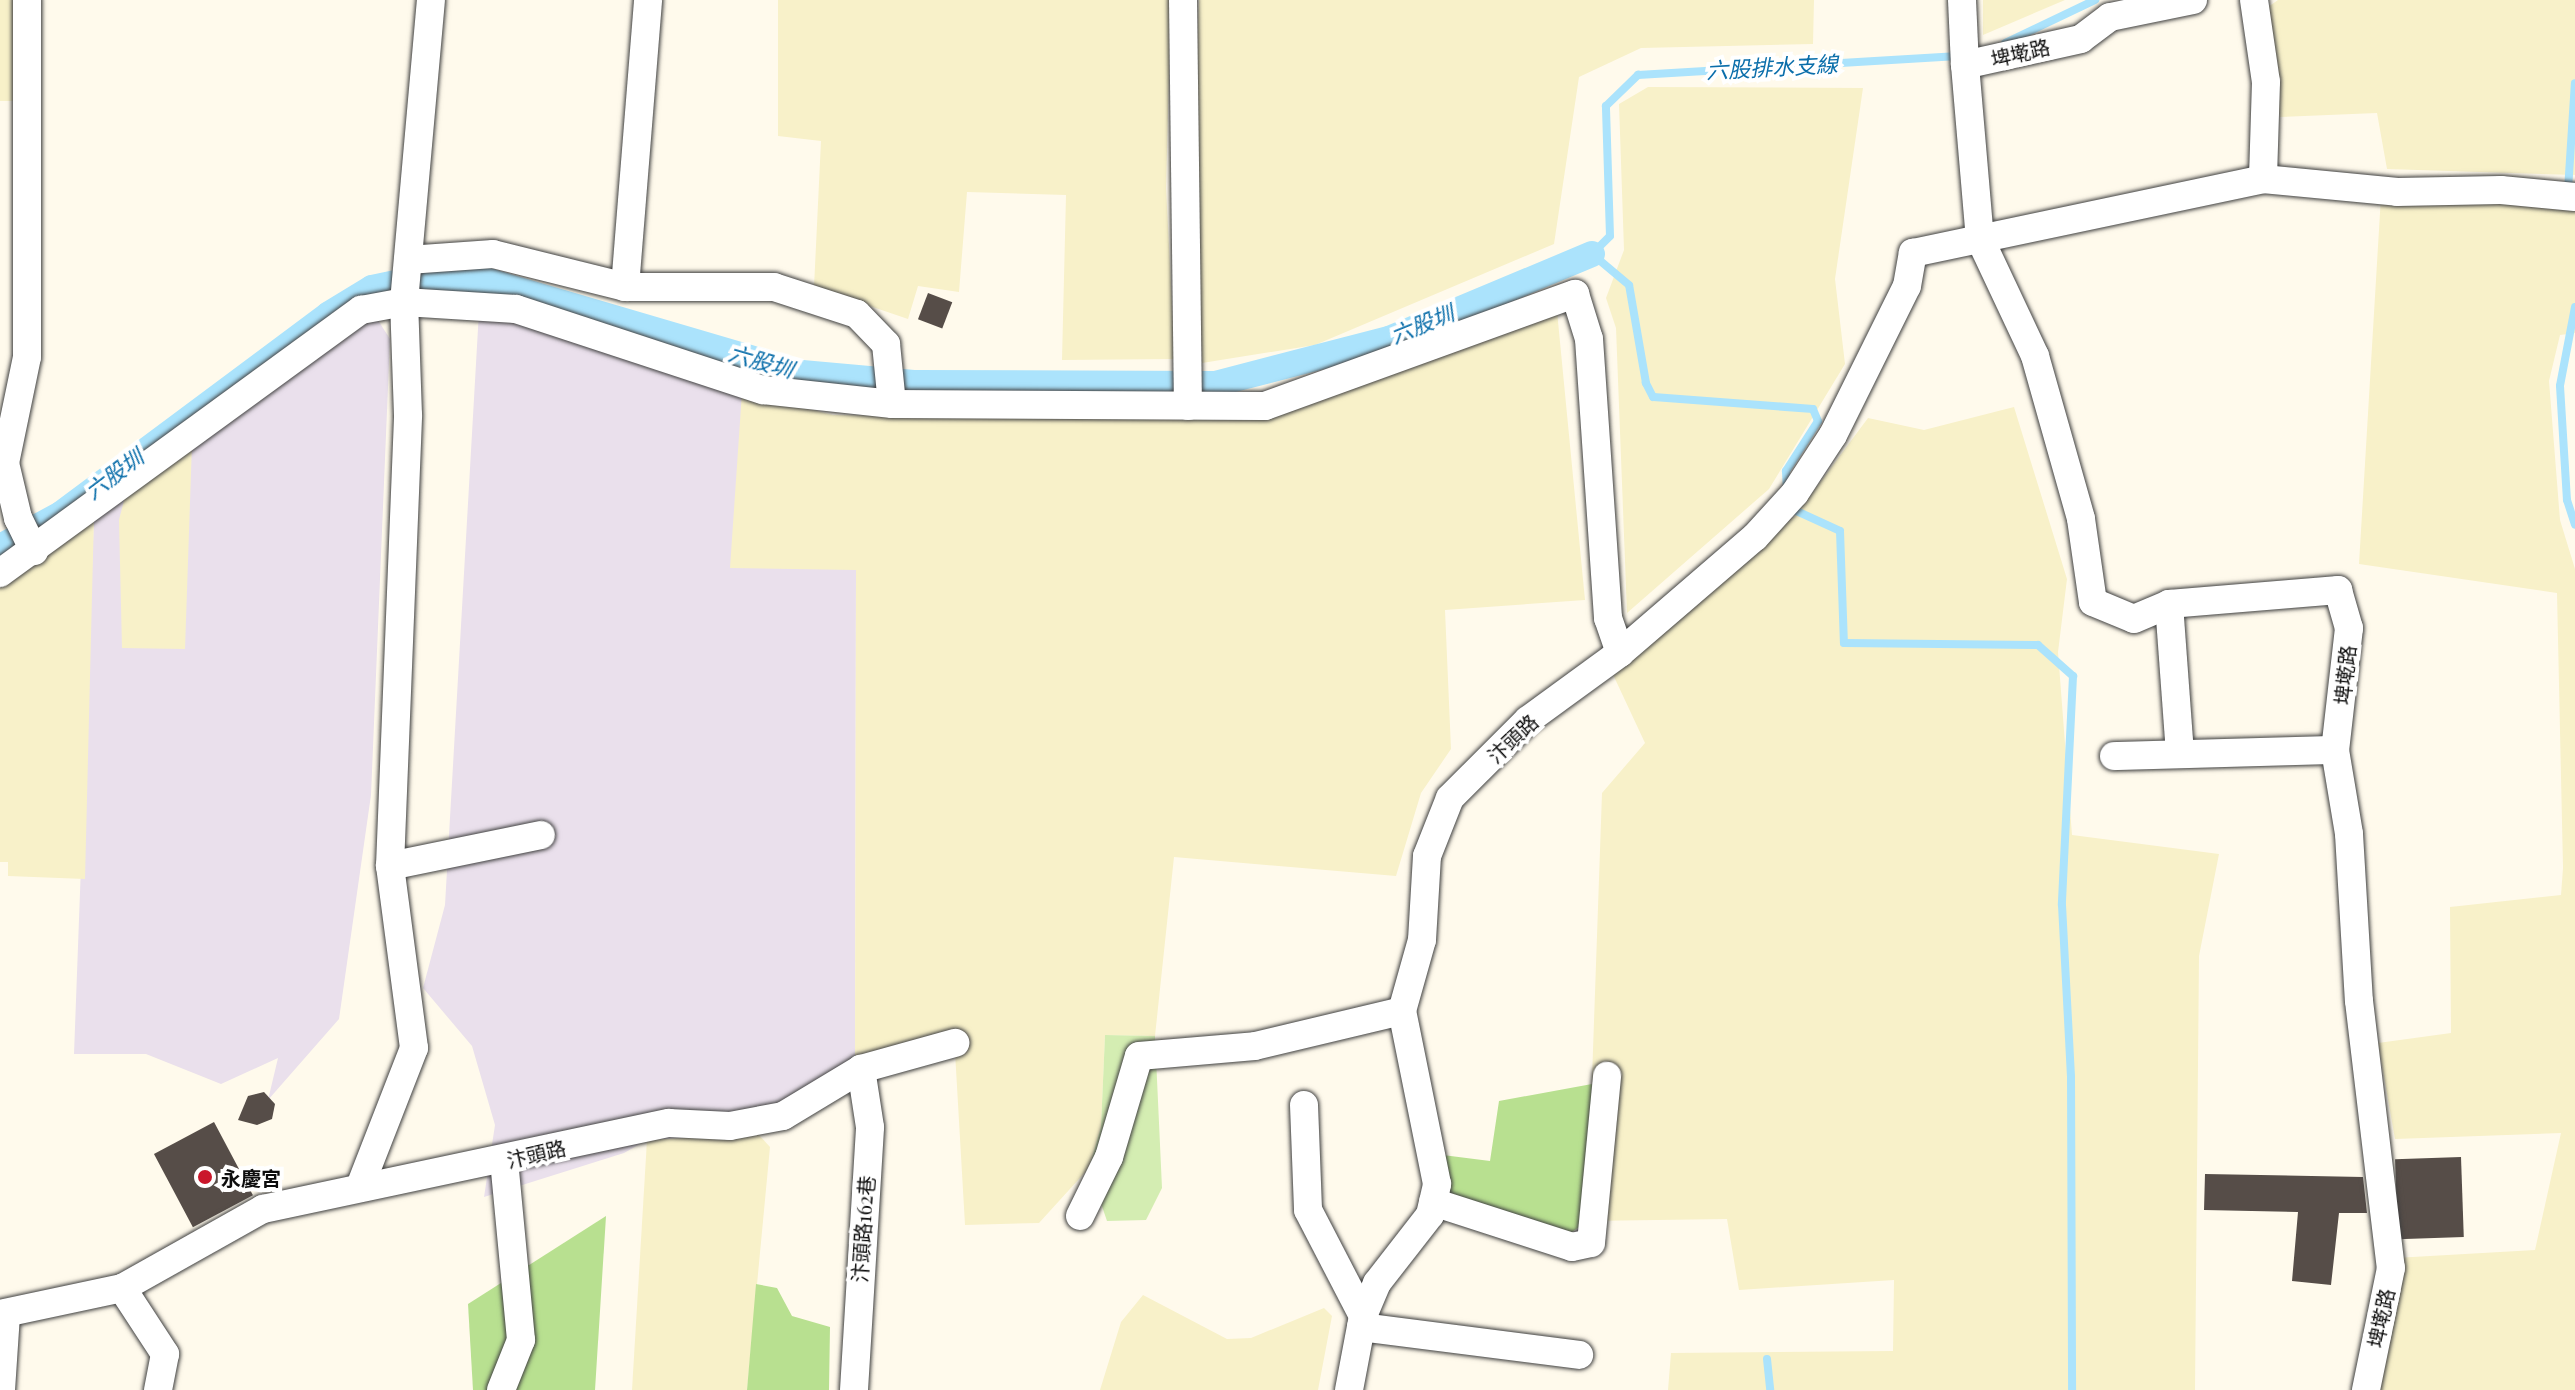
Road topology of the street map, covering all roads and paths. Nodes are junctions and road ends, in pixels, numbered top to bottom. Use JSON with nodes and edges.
{"nodes":[{"id":1,"x":27,"y":0,"type":"edge"},
{"id":2,"x":431,"y":0,"type":"edge"},
{"id":3,"x":648,"y":0,"type":"edge"},
{"id":4,"x":1183,"y":0,"type":"edge"},
{"id":5,"x":1962,"y":0,"type":"edge"},
{"id":6,"x":2193,"y":0,"type":"edge"},
{"id":7,"x":2254,"y":0,"type":"edge"},
{"id":8,"x":1965,"y":65,"type":"junction"},
{"id":9,"x":2263,"y":179,"type":"junction"},
{"id":10,"x":2575,"y":197,"type":"edge"},
{"id":11,"x":1980,"y":239,"type":"junction"},
{"id":12,"x":408,"y":260,"type":"junction"},
{"id":13,"x":625,"y":287,"type":"junction"},
{"id":14,"x":404,"y":302,"type":"junction"},
{"id":15,"x":1186,"y":389,"type":"junction"},
{"id":16,"x":891,"y":398,"type":"junction"},
{"id":17,"x":12,"y":521,"type":"edge"},
{"id":18,"x":33,"y":550,"type":"junction"},
{"id":19,"x":0,"y":573,"type":"edge"},
{"id":20,"x":2169,"y":604,"type":"junction"},
{"id":21,"x":1620,"y":653,"type":"junction"},
{"id":22,"x":2335,"y":750,"type":"junction"},
{"id":23,"x":2180,"y":753,"type":"junction"},
{"id":24,"x":2114,"y":756,"type":"dead end"},
{"id":25,"x":541,"y":835,"type":"dead end"},
{"id":26,"x":390,"y":866,"type":"junction"},
{"id":27,"x":1402,"y":1011,"type":"junction"},
{"id":28,"x":955,"y":1043,"type":"dead end"},
{"id":29,"x":861,"y":1069,"type":"junction"},
{"id":30,"x":1607,"y":1076,"type":"dead end"},
{"id":31,"x":1304,"y":1105,"type":"dead end"},
{"id":32,"x":504,"y":1161,"type":"junction"},
{"id":33,"x":361,"y":1184,"type":"junction"},
{"id":34,"x":1433,"y":1202,"type":"junction"},
{"id":35,"x":1080,"y":1216,"type":"dead end"},
{"id":36,"x":122,"y":1288,"type":"junction"},
{"id":37,"x":3,"y":1314,"type":"edge"},
{"id":38,"x":1362,"y":1321,"type":"junction"},
{"id":39,"x":1579,"y":1355,"type":"dead end"},
{"id":40,"x":1,"y":1390,"type":"edge"},
{"id":41,"x":158,"y":1390,"type":"edge"},
{"id":42,"x":501,"y":1390,"type":"edge"},
{"id":43,"x":854,"y":1390,"type":"edge"},
{"id":44,"x":1349,"y":1390,"type":"edge"},
{"id":45,"x":2366,"y":1390,"type":"edge"}],
"edges":[{"from":1,"to":17,"type":"lane"},
{"from":2,"to":12,"type":"lane"},
{"from":3,"to":13,"type":"lane"},
{"from":4,"to":15,"type":"lane"},
{"from":5,"to":8,"type":"lane"},
{"from":6,"to":8,"type":"lane","name":"埤墘路"},
{"from":7,"to":9,"type":"lane"},
{"from":8,"to":11,"type":"lane","name":"埤墘路"},
{"from":9,"to":10,"type":"lane"},
{"from":9,"to":11,"type":"lane"},
{"from":11,"to":20,"type":"lane","name":"埤墘路"},
{"from":11,"to":21,"type":"lane","name":"汴頭路"},
{"from":12,"to":13,"type":"lane"},
{"from":12,"to":14,"type":"lane"},
{"from":13,"to":16,"type":"lane"},
{"from":14,"to":16,"type":"lane"},
{"from":14,"to":18,"type":"lane"},
{"from":14,"to":26,"type":"lane"},
{"from":15,"to":16,"type":"lane"},
{"from":15,"to":21,"type":"lane"},
{"from":17,"to":18,"type":"lane"},
{"from":18,"to":19,"type":"lane"},
{"from":20,"to":22,"type":"lane","name":"埤墘路"},
{"from":20,"to":23,"type":"lane"},
{"from":21,"to":27,"type":"lane","name":"汴頭路"},
{"from":22,"to":23,"type":"lane"},
{"from":22,"to":45,"type":"lane","name":"埤墘路"},
{"from":23,"to":24,"type":"lane"},
{"from":25,"to":26,"type":"lane"},
{"from":26,"to":33,"type":"lane"},
{"from":27,"to":34,"type":"lane"},
{"from":27,"to":35,"type":"lane"},
{"from":28,"to":29,"type":"lane","name":"汴頭路"},
{"from":29,"to":32,"type":"lane","name":"汴頭路"},
{"from":29,"to":43,"type":"lane","name":"汴頭路162巷"},
{"from":30,"to":34,"type":"lane"},
{"from":31,"to":38,"type":"lane"},
{"from":32,"to":33,"type":"lane","name":"汴頭路"},
{"from":32,"to":42,"type":"lane"},
{"from":33,"to":36,"type":"lane","name":"汴頭路"},
{"from":34,"to":38,"type":"lane"},
{"from":36,"to":37,"type":"lane","name":"汴頭路"},
{"from":36,"to":41,"type":"lane"},
{"from":37,"to":40,"type":"lane","name":"汴頭路"},
{"from":38,"to":39,"type":"lane"},
{"from":38,"to":44,"type":"lane"}]}
